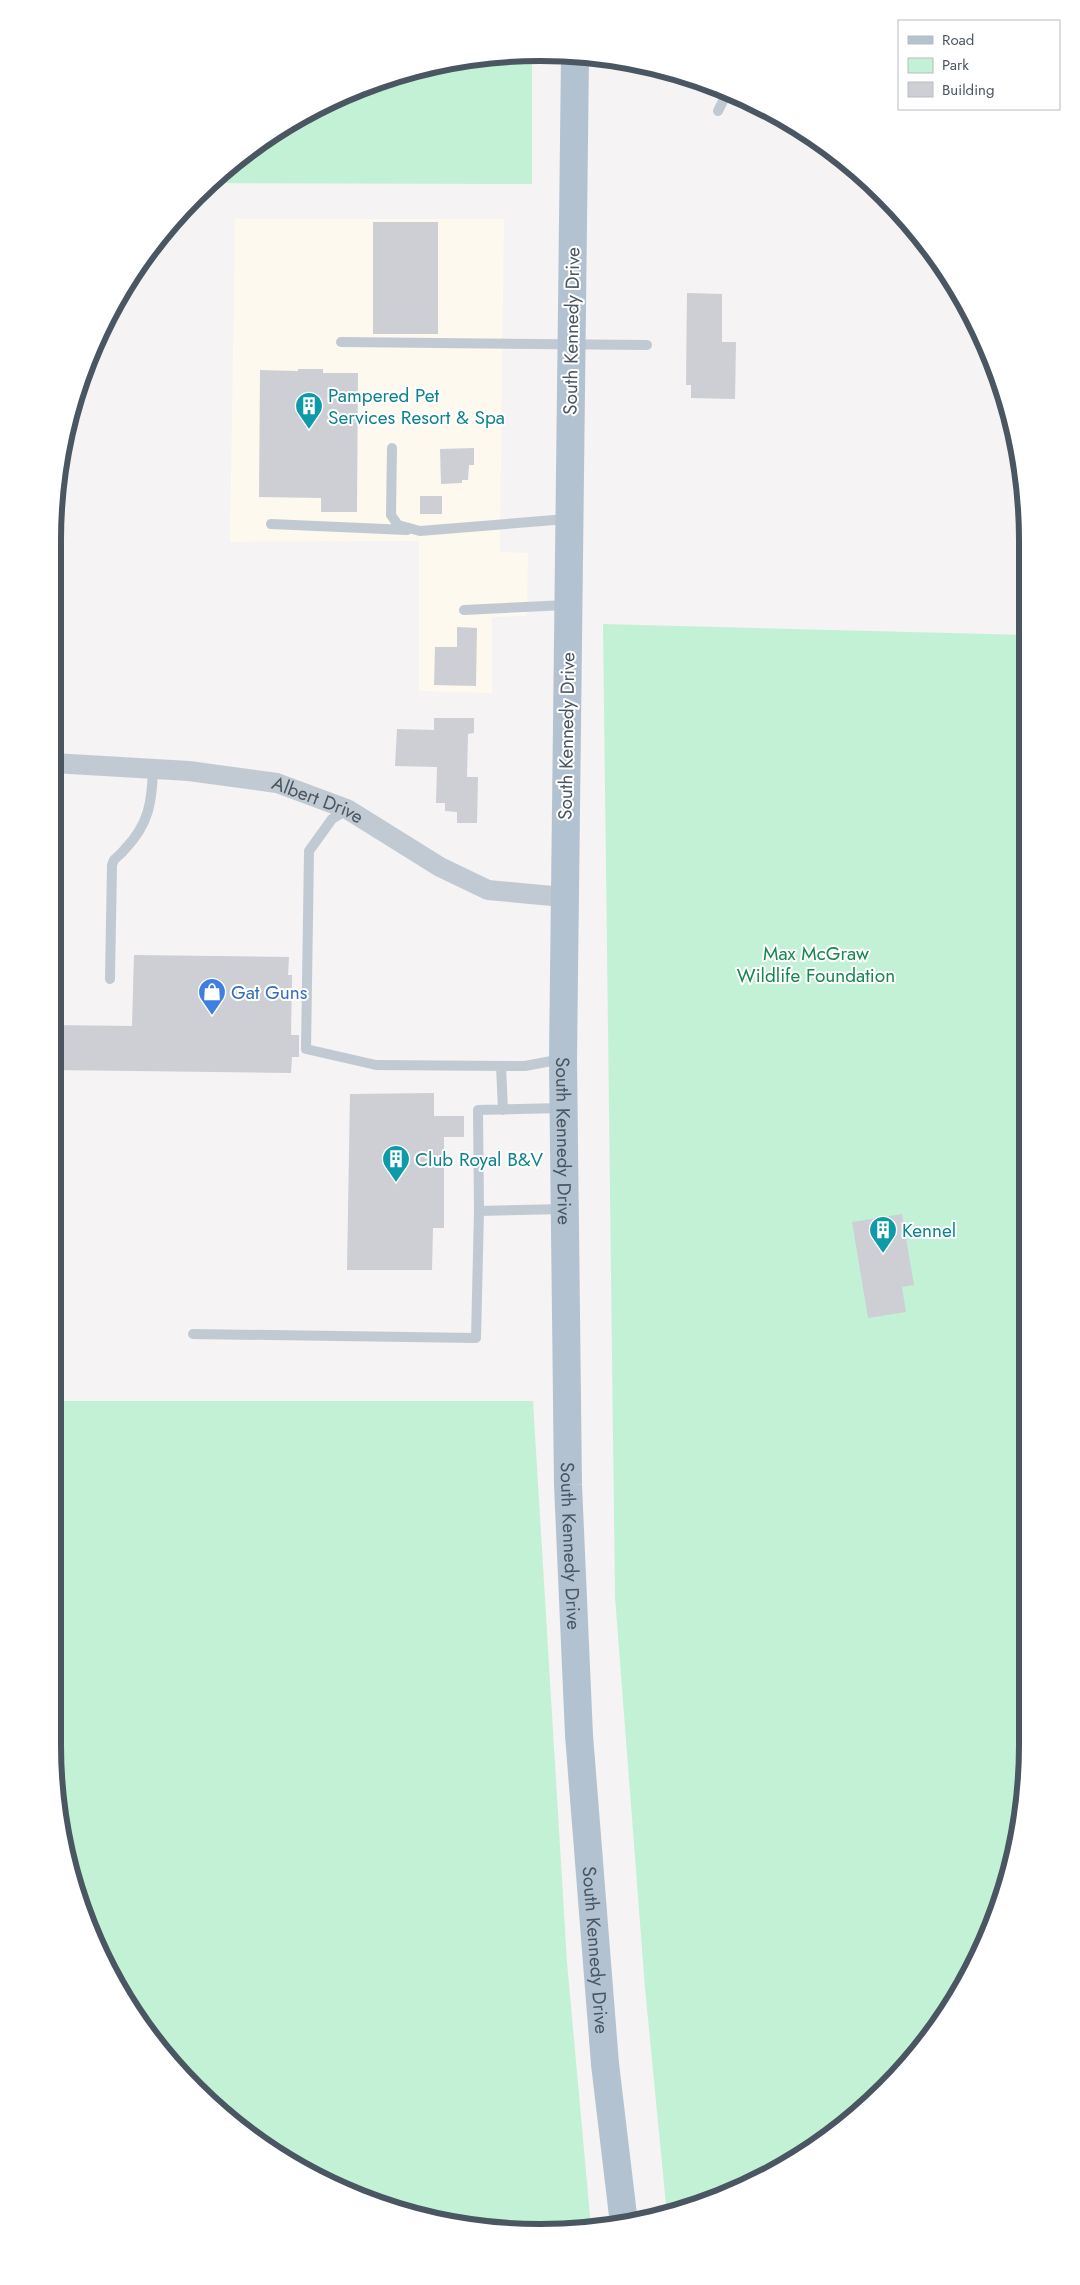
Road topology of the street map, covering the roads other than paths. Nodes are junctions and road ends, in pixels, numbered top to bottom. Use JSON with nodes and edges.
{"nodes":[{"id":1,"x":575,"y":62,"type":"edge"},
{"id":2,"x":724,"y":99,"type":"edge"},
{"id":3,"x":718,"y":111,"type":"dead end"},
{"id":4,"x":341,"y":342,"type":"dead end"},
{"id":5,"x":570,"y":343,"type":"junction"},
{"id":6,"x":647,"y":345,"type":"dead end"},
{"id":7,"x":392,"y":448,"type":"dead end"},
{"id":8,"x":568,"y":519,"type":"junction"},
{"id":9,"x":270,"y":524,"type":"dead end"},
{"id":10,"x":420,"y":531,"type":"junction"},
{"id":11,"x":568,"y":605,"type":"junction"},
{"id":12,"x":464,"y":610,"type":"dead end"},
{"id":13,"x":61,"y":764,"type":"edge"},
{"id":14,"x":153,"y":769,"type":"junction"},
{"id":15,"x":347,"y":810,"type":"junction"},
{"id":16,"x":564,"y":897,"type":"junction"},
{"id":17,"x":110,"y":979,"type":"dead end"},
{"id":18,"x":563,"y":1059,"type":"junction"},
{"id":19,"x":502,"y":1066,"type":"junction"},
{"id":20,"x":563,"y":1108,"type":"junction"},
{"id":21,"x":503,"y":1110,"type":"junction"},
{"id":22,"x":564,"y":1209,"type":"junction"},
{"id":23,"x":479,"y":1211,"type":"junction"},
{"id":24,"x":194,"y":1334,"type":"dead end"},
{"id":25,"x":623,"y":2217,"type":"edge"}],
"edges":[{"from":1,"to":5,"type":"main road","name":"South Kennedy Drive"},
{"from":2,"to":3,"type":"lane"},
{"from":4,"to":5,"type":"lane"},
{"from":5,"to":6,"type":"lane"},
{"from":5,"to":8,"type":"main road","name":"South Kennedy Drive"},
{"from":7,"to":10,"type":"lane"},
{"from":8,"to":10,"type":"lane"},
{"from":8,"to":11,"type":"main road","name":"South Kennedy Drive"},
{"from":9,"to":10,"type":"lane"},
{"from":11,"to":12,"type":"lane"},
{"from":11,"to":16,"type":"main road","name":"South Kennedy Drive"},
{"from":13,"to":14,"type":"street","name":"Albert Drive"},
{"from":14,"to":15,"type":"street","name":"Albert Drive"},
{"from":14,"to":17,"type":"lane"},
{"from":15,"to":16,"type":"street","name":"Albert Drive"},
{"from":15,"to":19,"type":"lane"},
{"from":16,"to":18,"type":"main road","name":"South Kennedy Drive"},
{"from":18,"to":19,"type":"lane"},
{"from":18,"to":20,"type":"main road","name":"South Kennedy Drive"},
{"from":19,"to":21,"type":"lane"},
{"from":20,"to":21,"type":"lane"},
{"from":20,"to":22,"type":"main road","name":"South Kennedy Drive"},
{"from":21,"to":23,"type":"lane"},
{"from":22,"to":23,"type":"lane"},
{"from":22,"to":25,"type":"main road","name":"South Kennedy Drive"},
{"from":23,"to":24,"type":"lane"}]}
